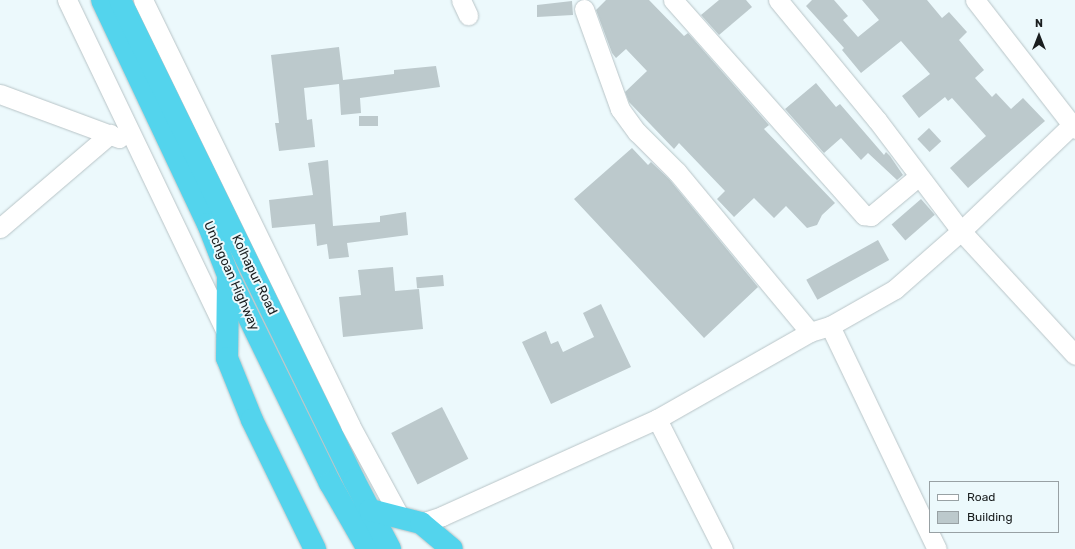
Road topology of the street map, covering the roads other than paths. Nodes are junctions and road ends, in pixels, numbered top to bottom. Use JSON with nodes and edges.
{"nodes":[{"id":1,"x":67,"y":0,"type":"edge"},
{"id":2,"x":102,"y":0,"type":"edge"},
{"id":3,"x":120,"y":0,"type":"edge"},
{"id":4,"x":143,"y":0,"type":"edge"},
{"id":5,"x":673,"y":0,"type":"edge"},
{"id":6,"x":778,"y":0,"type":"edge"},
{"id":7,"x":975,"y":0,"type":"edge"},
{"id":8,"x":584,"y":9,"type":"dead end"},
{"id":9,"x":0,"y":94,"type":"edge"},
{"id":10,"x":1073,"y":127,"type":"edge"},
{"id":11,"x":110,"y":134,"type":"junction"},
{"id":12,"x":135,"y":142,"type":"junction"},
{"id":13,"x":919,"y":176,"type":"junction"},
{"id":14,"x":0,"y":228,"type":"edge"},
{"id":15,"x":961,"y":231,"type":"junction"},
{"id":16,"x":228,"y":275,"type":"junction"},
{"id":17,"x":830,"y":326,"type":"junction"},
{"id":18,"x":226,"y":332,"type":"junction"},
{"id":19,"x":810,"y":332,"type":"junction"},
{"id":20,"x":1075,"y":355,"type":"edge"},
{"id":21,"x":657,"y":420,"type":"junction"},
{"id":22,"x":370,"y":510,"type":"junction"},
{"id":23,"x":411,"y":520,"type":"junction"},
{"id":24,"x":929,"y":532,"type":"edge"},
{"id":25,"x":929,"y":533,"type":"edge"},
{"id":26,"x":315,"y":549,"type":"edge"},
{"id":27,"x":368,"y":549,"type":"edge"},
{"id":28,"x":390,"y":549,"type":"edge"},
{"id":29,"x":452,"y":549,"type":"edge"},
{"id":30,"x":723,"y":549,"type":"edge"},
{"id":31,"x":937,"y":549,"type":"edge"}],
"edges":[{"from":1,"to":12,"type":"street"},
{"from":2,"to":16,"type":"highway","name":"Unchgoan Highway"},
{"from":3,"to":22,"type":"highway","name":"Kolhapur Road"},
{"from":4,"to":23,"type":"street"},
{"from":5,"to":13,"type":"street"},
{"from":6,"to":13,"type":"street"},
{"from":7,"to":10,"type":"street"},
{"from":8,"to":19,"type":"street"},
{"from":9,"to":11,"type":"street"},
{"from":10,"to":15,"type":"street"},
{"from":11,"to":12,"type":"street"},
{"from":11,"to":14,"type":"street"},
{"from":12,"to":18,"type":"street"},
{"from":13,"to":15,"type":"street"},
{"from":15,"to":17,"type":"street"},
{"from":15,"to":20,"type":"street"},
{"from":16,"to":18,"type":"highway"},
{"from":16,"to":27,"type":"highway","name":"Unchgoan Highway"},
{"from":17,"to":19,"type":"street"},
{"from":17,"to":24,"type":"street"},
{"from":18,"to":26,"type":"highway"},
{"from":19,"to":21,"type":"street"},
{"from":21,"to":23,"type":"street"},
{"from":21,"to":30,"type":"street"},
{"from":22,"to":23,"type":"highway"},
{"from":22,"to":28,"type":"highway","name":"Kolhapur Road"},
{"from":23,"to":29,"type":"highway"},
{"from":25,"to":31,"type":"street"}]}
